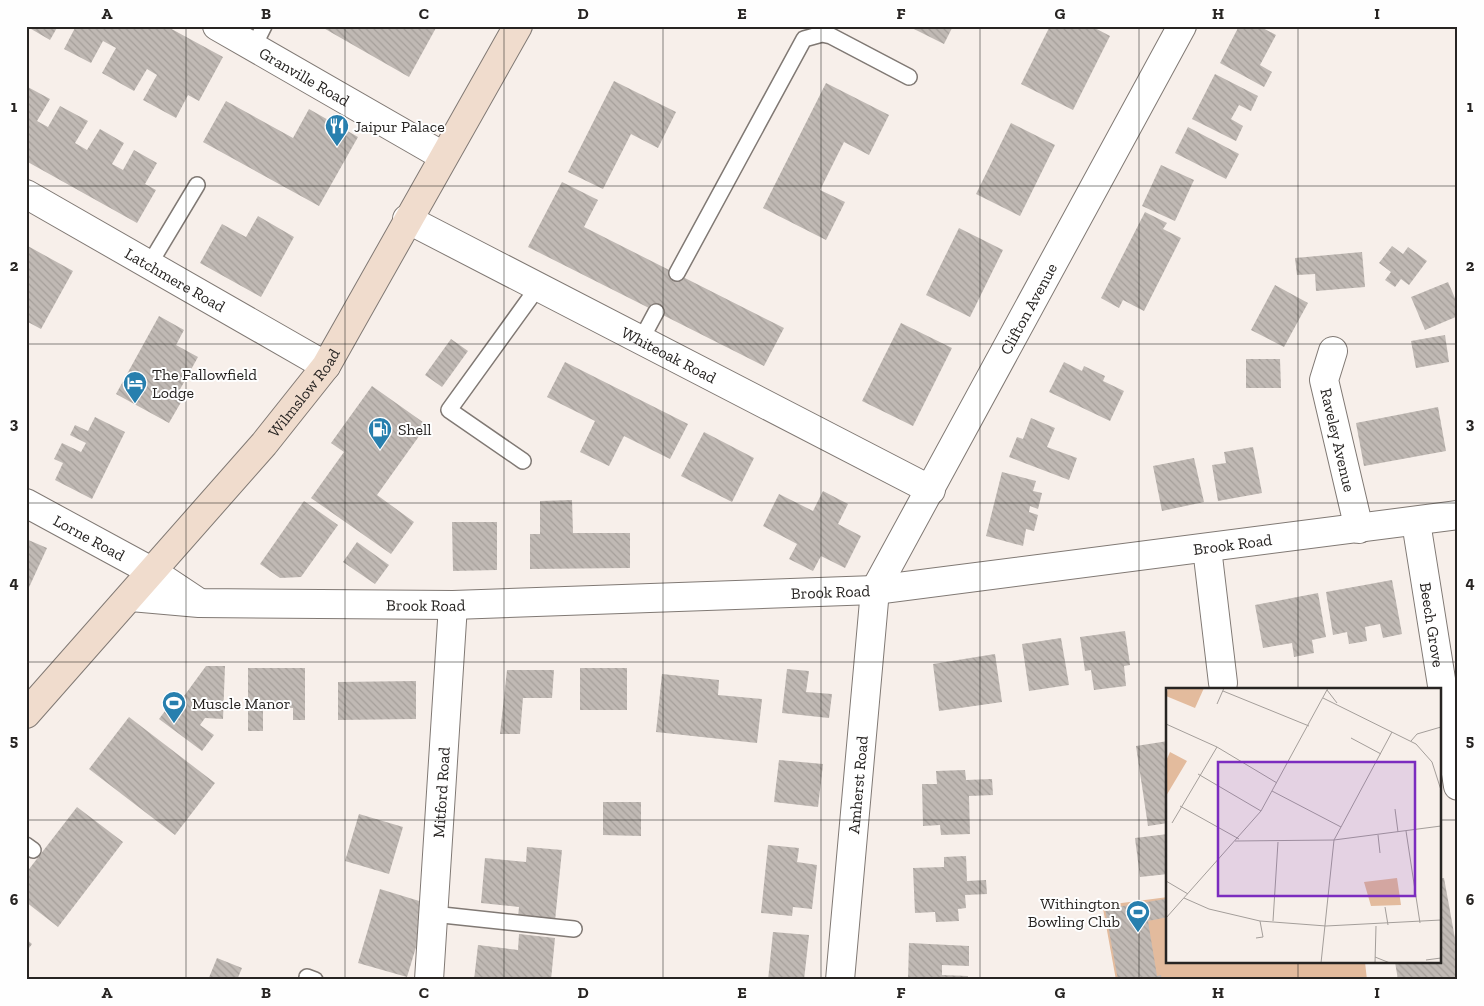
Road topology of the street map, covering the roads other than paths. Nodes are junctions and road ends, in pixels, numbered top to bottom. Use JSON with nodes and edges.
{"nodes":[{"id":1,"x":218,"y":26,"type":"edge"},
{"id":2,"x":518,"y":26,"type":"edge"},
{"id":3,"x":1182,"y":26,"type":"edge"},
{"id":4,"x":259,"y":37,"type":"edge"},
{"id":5,"x":909,"y":77,"type":"dead end"},
{"id":6,"x":444,"y":156,"type":"junction"},
{"id":7,"x":197,"y":185,"type":"dead end"},
{"id":8,"x":26,"y":194,"type":"edge"},
{"id":9,"x":407,"y":219,"type":"junction"},
{"id":10,"x":149,"y":265,"type":"junction"},
{"id":11,"x":677,"y":274,"type":"dead end"},
{"id":12,"x":538,"y":287,"type":"junction"},
{"id":13,"x":656,"y":312,"type":"dead end"},
{"id":14,"x":641,"y":340,"type":"junction"},
{"id":15,"x":1333,"y":351,"type":"dead end"},
{"id":16,"x":326,"y":366,"type":"junction"},
{"id":17,"x":523,"y":461,"type":"dead end"},
{"id":18,"x":931,"y":490,"type":"junction"},
{"id":19,"x":26,"y":503,"type":"edge"},
{"id":20,"x":1458,"y":515,"type":"edge"},
{"id":21,"x":1416,"y":522,"type":"junction"},
{"id":22,"x":1358,"y":530,"type":"junction"},
{"id":23,"x":1207,"y":548,"type":"junction"},
{"id":24,"x":153,"y":572,"type":"junction"},
{"id":25,"x":875,"y":590,"type":"junction"},
{"id":26,"x":131,"y":597,"type":"junction"},
{"id":27,"x":199,"y":603,"type":"junction"},
{"id":28,"x":452,"y":605,"type":"junction"},
{"id":29,"x":1223,"y":683,"type":"dead end"},
{"id":30,"x":26,"y":714,"type":"edge"},
{"id":31,"x":1458,"y":786,"type":"edge"},
{"id":32,"x":433,"y":914,"type":"junction"},
{"id":33,"x":574,"y":929,"type":"dead end"},
{"id":34,"x":428,"y":980,"type":"edge"},
{"id":35,"x":840,"y":980,"type":"edge"}],
"edges":[{"from":1,"to":4,"type":"street","name":"Granville Road"},
{"from":2,"to":6,"type":"main road","name":"Wilmslow Road"},
{"from":3,"to":18,"type":"street","name":"Clifton Avenue"},
{"from":4,"to":6,"type":"street","name":"Granville Road"},
{"from":5,"to":11,"type":"lane"},
{"from":6,"to":9,"type":"main road","name":"Wilmslow Road"},
{"from":7,"to":10,"type":"lane"},
{"from":8,"to":10,"type":"street","name":"Latchmere Road"},
{"from":9,"to":12,"type":"street","name":"Whiteoak Road"},
{"from":9,"to":16,"type":"main road","name":"Wilmslow Road"},
{"from":10,"to":16,"type":"street","name":"Latchmere Road"},
{"from":12,"to":14,"type":"street","name":"Whiteoak Road"},
{"from":12,"to":17,"type":"lane"},
{"from":13,"to":14,"type":"lane"},
{"from":14,"to":18,"type":"street","name":"Whiteoak Road"},
{"from":15,"to":22,"type":"street","name":"Raveley Avenue"},
{"from":16,"to":24,"type":"main road","name":"Wilmslow Road"},
{"from":18,"to":25,"type":"street","name":"Clifton Avenue"},
{"from":19,"to":24,"type":"street","name":"Lorne Road"},
{"from":20,"to":21,"type":"street","name":"Brook Road"},
{"from":21,"to":22,"type":"street","name":"Brook Road"},
{"from":21,"to":31,"type":"street","name":"Beech Grove"},
{"from":22,"to":23,"type":"street","name":"Brook Road"},
{"from":23,"to":25,"type":"street","name":"Brook Road"},
{"from":23,"to":29,"type":"street"},
{"from":24,"to":26,"type":"main road","name":"Wilmslow Road"},
{"from":24,"to":27,"type":"street"},
{"from":25,"to":28,"type":"street","name":"Brook Road"},
{"from":25,"to":35,"type":"street","name":"Amherst Road"},
{"from":26,"to":27,"type":"street","name":"Brook Road"},
{"from":26,"to":30,"type":"main road","name":"Wilmslow Road"},
{"from":27,"to":28,"type":"street","name":"Brook Road"},
{"from":28,"to":32,"type":"street","name":"Mitford Road"},
{"from":32,"to":33,"type":"lane"},
{"from":32,"to":34,"type":"street","name":"Mitford Road"}]}
